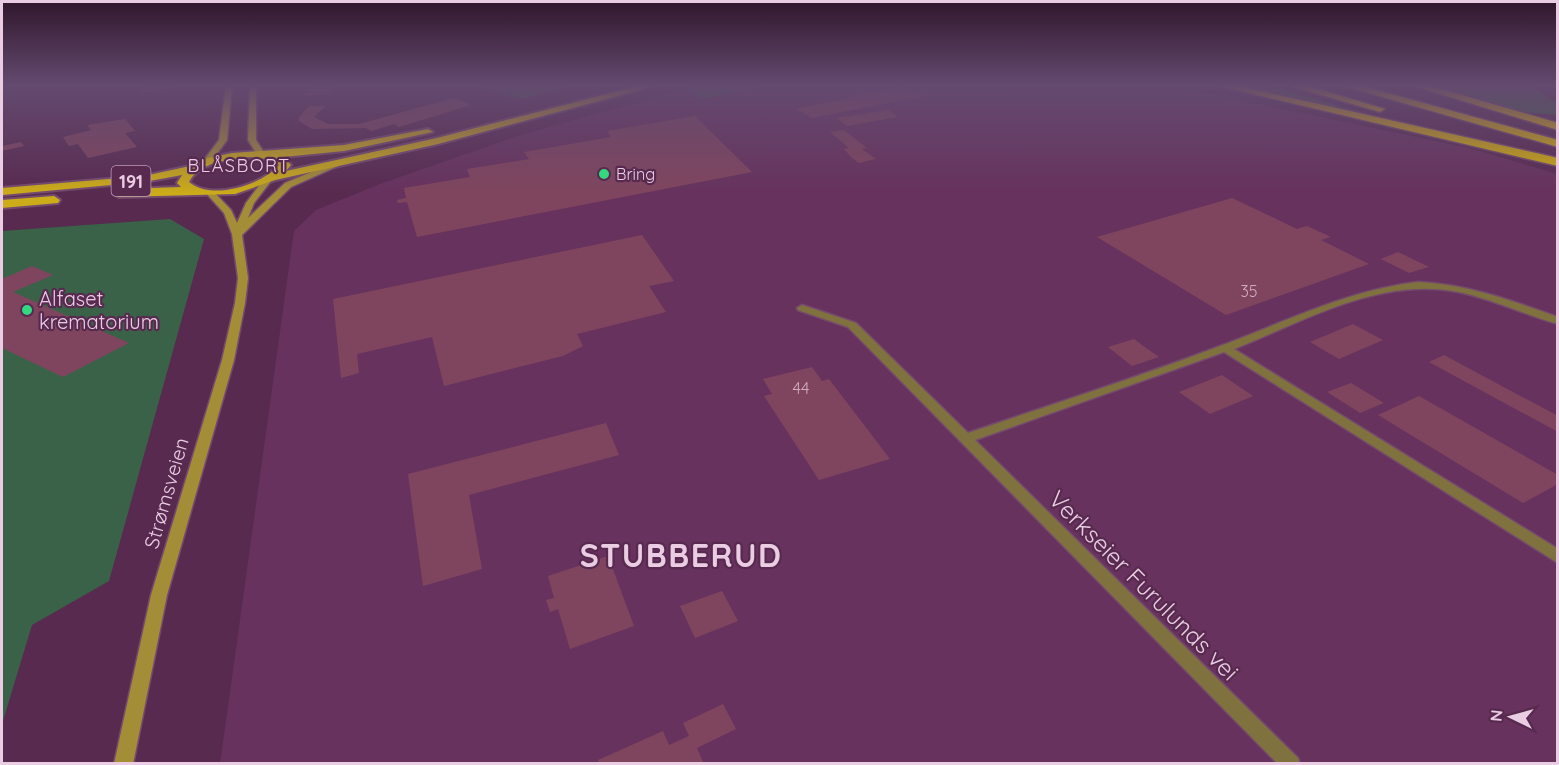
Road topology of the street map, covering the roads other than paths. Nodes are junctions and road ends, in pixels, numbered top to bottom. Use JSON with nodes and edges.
{"nodes":[{"id":1,"x":225,"y":122,"type":"edge"},
{"id":2,"x":252,"y":122,"type":"edge"},
{"id":3,"x":467,"y":122,"type":"edge"},
{"id":4,"x":513,"y":122,"type":"edge"},
{"id":5,"x":1380,"y":122,"type":"edge"},
{"id":6,"x":1418,"y":122,"type":"edge"},
{"id":7,"x":1477,"y":122,"type":"edge"},
{"id":8,"x":1536,"y":122,"type":"edge"},
{"id":9,"x":1557,"y":128,"type":"edge"},
{"id":10,"x":1557,"y":144,"type":"edge"},
{"id":11,"x":264,"y":155,"type":"junction"},
{"id":12,"x":349,"y":160,"type":"junction"},
{"id":13,"x":1557,"y":162,"type":"edge"},
{"id":14,"x":201,"y":166,"type":"junction"},
{"id":15,"x":272,"y":179,"type":"junction"},
{"id":16,"x":191,"y":190,"type":"junction"},
{"id":17,"x":2,"y":192,"type":"edge"},
{"id":18,"x":210,"y":193,"type":"junction"},
{"id":19,"x":2,"y":204,"type":"edge"},
{"id":20,"x":237,"y":234,"type":"junction"},
{"id":21,"x":802,"y":308,"type":"dead end"},
{"id":22,"x":1557,"y":321,"type":"edge"},
{"id":23,"x":1225,"y":348,"type":"junction"},
{"id":24,"x":966,"y":438,"type":"junction"},
{"id":25,"x":1557,"y":557,"type":"edge"},
{"id":26,"x":123,"y":764,"type":"edge"},
{"id":27,"x":1291,"y":764,"type":"edge"}],
"edges":[{"from":1,"to":14,"type":"main road"},
{"from":2,"to":11,"type":"main road"},
{"from":3,"to":11,"type":"highway"},
{"from":4,"to":12,"type":"highway"},
{"from":5,"to":13,"type":"highway"},
{"from":6,"to":13,"type":"highway"},
{"from":7,"to":10,"type":"highway"},
{"from":8,"to":9,"type":"highway"},
{"from":11,"to":14,"type":"highway"},
{"from":11,"to":15,"type":"highway"},
{"from":12,"to":15,"type":"highway"},
{"from":12,"to":20,"type":"main road"},
{"from":14,"to":16,"type":"highway"},
{"from":14,"to":17,"type":"highway","number":"191"},
{"from":15,"to":18,"type":"highway"},
{"from":15,"to":20,"type":"main road"},
{"from":16,"to":18,"type":"highway"},
{"from":16,"to":19,"type":"highway","number":"191"},
{"from":18,"to":20,"type":"main road","name":"Strømsveien"},
{"from":20,"to":26,"type":"main road","name":"Strømsveien"},
{"from":21,"to":24,"type":"street","name":"Verkseier Furulunds vei"},
{"from":22,"to":23,"type":"street"},
{"from":23,"to":24,"type":"street"},
{"from":23,"to":25,"type":"street"},
{"from":24,"to":27,"type":"street","name":"Verkseier Furulunds vei"}]}
